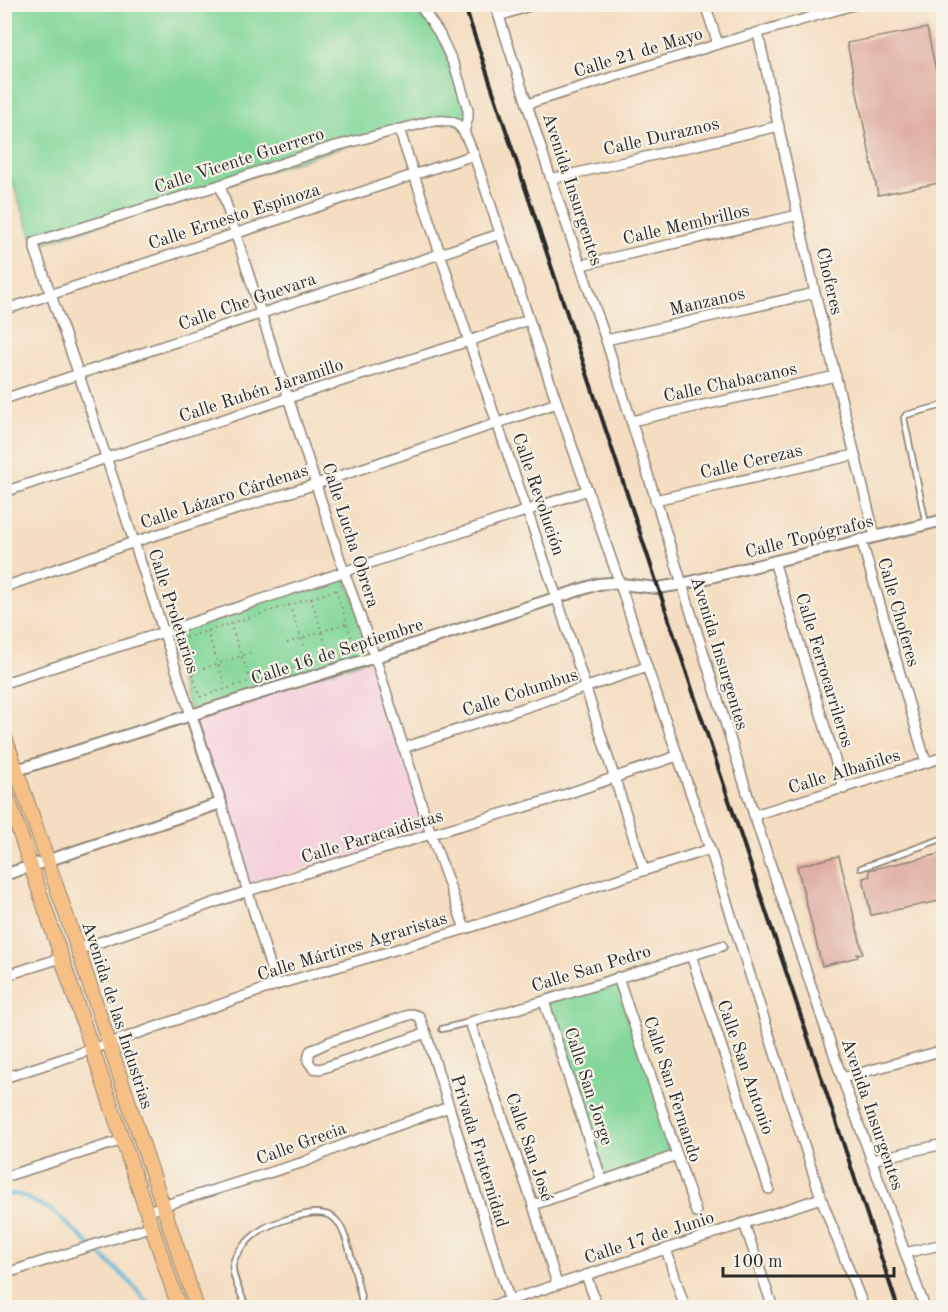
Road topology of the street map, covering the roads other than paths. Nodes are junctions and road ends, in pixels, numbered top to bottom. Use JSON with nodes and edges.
{"nodes":[{"id":1,"x":419,"y":4,"type":"edge"},
{"id":2,"x":495,"y":4,"type":"edge"},
{"id":3,"x":535,"y":4,"type":"edge"},
{"id":4,"x":705,"y":4,"type":"edge"},
{"id":5,"x":858,"y":4,"type":"edge"},
{"id":6,"x":499,"y":16,"type":"junction"},
{"id":7,"x":758,"y":33,"type":"junction"},
{"id":8,"x":718,"y":44,"type":"junction"},
{"id":9,"x":527,"y":104,"type":"junction"},
{"id":10,"x":778,"y":126,"type":"junction"},
{"id":11,"x":399,"y":129,"type":"junction"},
{"id":12,"x":462,"y":129,"type":"junction"},
{"id":13,"x":474,"y":155,"type":"junction"},
{"id":14,"x":415,"y":174,"type":"junction"},
{"id":15,"x":551,"y":179,"type":"junction"},
{"id":16,"x":220,"y":185,"type":"junction"},
{"id":17,"x":798,"y":215,"type":"junction"},
{"id":18,"x":235,"y":233,"type":"junction"},
{"id":19,"x":500,"y":234,"type":"junction"},
{"id":20,"x":35,"y":249,"type":"joint"},
{"id":21,"x":440,"y":254,"type":"junction"},
{"id":22,"x":581,"y":265,"type":"junction"},
{"id":23,"x":815,"y":293,"type":"junction"},
{"id":24,"x":51,"y":295,"type":"junction"},
{"id":25,"x":4,"y":310,"type":"edge"},
{"id":26,"x":261,"y":313,"type":"junction"},
{"id":27,"x":528,"y":320,"type":"junction"},
{"id":28,"x":606,"y":340,"type":"junction"},
{"id":29,"x":469,"y":341,"type":"junction"},
{"id":30,"x":944,"y":372,"type":"edge"},
{"id":31,"x":79,"y":375,"type":"junction"},
{"id":32,"x":836,"y":376,"type":"junction"},
{"id":33,"x":944,"y":384,"type":"edge"},
{"id":34,"x":288,"y":398,"type":"junction"},
{"id":35,"x":4,"y":399,"type":"edge"},
{"id":36,"x":556,"y":403,"type":"junction"},
{"id":37,"x":944,"y":405,"type":"edge"},
{"id":38,"x":631,"y":421,"type":"junction"},
{"id":39,"x":497,"y":423,"type":"junction"},
{"id":40,"x":854,"y":454,"type":"junction"},
{"id":41,"x":106,"y":458,"type":"junction"},
{"id":42,"x":316,"y":484,"type":"junction"},
{"id":43,"x":588,"y":490,"type":"junction"},
{"id":44,"x":4,"y":492,"type":"edge"},
{"id":45,"x":655,"y":500,"type":"junction"},
{"id":46,"x":528,"y":511,"type":"junction"},
{"id":47,"x":944,"y":520,"type":"edge"},
{"id":48,"x":926,"y":524,"type":"junction"},
{"id":49,"x":875,"y":536,"type":"junction"},
{"id":50,"x":861,"y":539,"type":"junction"},
{"id":51,"x":134,"y":542,"type":"junction"},
{"id":52,"x":774,"y":561,"type":"junction"},
{"id":53,"x":344,"y":572,"type":"junction"},
{"id":54,"x":620,"y":584,"type":"junction"},
{"id":55,"x":682,"y":584,"type":"junction"},
{"id":56,"x":4,"y":587,"type":"edge"},
{"id":57,"x":557,"y":598,"type":"junction"},
{"id":58,"x":164,"y":632,"type":"junction"},
{"id":59,"x":375,"y":657,"type":"junction"},
{"id":60,"x":647,"y":667,"type":"junction"},
{"id":61,"x":4,"y":683,"type":"edge"},
{"id":62,"x":585,"y":687,"type":"junction"},
{"id":63,"x":191,"y":715,"type":"junction"},
{"id":64,"x":4,"y":734,"type":"edge"},
{"id":65,"x":404,"y":748,"type":"junction"},
{"id":66,"x":678,"y":756,"type":"junction"},
{"id":67,"x":944,"y":758,"type":"edge"},
{"id":68,"x":926,"y":763,"type":"junction"},
{"id":69,"x":10,"y":773,"type":"edge"},
{"id":70,"x":615,"y":778,"type":"junction"},
{"id":71,"x":4,"y":786,"type":"edge"},
{"id":72,"x":844,"y":789,"type":"junction"},
{"id":73,"x":220,"y":803,"type":"junction"},
{"id":74,"x":754,"y":815,"type":"junction"},
{"id":75,"x":431,"y":834,"type":"junction"},
{"id":76,"x":944,"y":838,"type":"edge"},
{"id":77,"x":710,"y":849,"type":"junction"},
{"id":78,"x":48,"y":862,"type":"junction"},
{"id":79,"x":31,"y":867,"type":"junction"},
{"id":80,"x":861,"y":868,"type":"dead end"},
{"id":81,"x":644,"y":870,"type":"junction"},
{"id":82,"x":4,"y":875,"type":"edge"},
{"id":83,"x":248,"y":891,"type":"junction"},
{"id":84,"x":465,"y":929,"type":"junction"},
{"id":85,"x":722,"y":946,"type":"dead end"},
{"id":86,"x":77,"y":950,"type":"junction"},
{"id":87,"x":691,"y":955,"type":"junction"},
{"id":88,"x":61,"y":958,"type":"junction"},
{"id":89,"x":4,"y":976,"type":"edge"},
{"id":90,"x":618,"y":977,"type":"junction"},
{"id":91,"x":276,"y":985,"type":"junction"},
{"id":92,"x":544,"y":1001,"type":"junction"},
{"id":93,"x":470,"y":1022,"type":"junction"},
{"id":94,"x":442,"y":1029,"type":"dead end"},
{"id":95,"x":426,"y":1033,"type":"junction"},
{"id":96,"x":108,"y":1043,"type":"junction"},
{"id":97,"x":93,"y":1049,"type":"junction"},
{"id":98,"x":944,"y":1050,"type":"edge"},
{"id":99,"x":4,"y":1078,"type":"edge"},
{"id":100,"x":842,"y":1078,"type":"junction"},
{"id":101,"x":449,"y":1107,"type":"junction"},
{"id":102,"x":123,"y":1140,"type":"junction"},
{"id":103,"x":944,"y":1144,"type":"edge"},
{"id":104,"x":677,"y":1155,"type":"junction"},
{"id":105,"x":872,"y":1160,"type":"junction"},
{"id":106,"x":4,"y":1177,"type":"edge"},
{"id":107,"x":602,"y":1181,"type":"junction"},
{"id":108,"x":769,"y":1189,"type":"dead end"},
{"id":109,"x":821,"y":1198,"type":"junction"},
{"id":110,"x":533,"y":1205,"type":"junction"},
{"id":111,"x":162,"y":1206,"type":"junction"},
{"id":112,"x":147,"y":1212,"type":"junction"},
{"id":113,"x":696,"y":1212,"type":"dead end"},
{"id":114,"x":744,"y":1223,"type":"junction"},
{"id":115,"x":152,"y":1226,"type":"junction"},
{"id":116,"x":944,"y":1244,"type":"edge"},
{"id":117,"x":666,"y":1249,"type":"junction"},
{"id":118,"x":905,"y":1253,"type":"junction"},
{"id":119,"x":4,"y":1274,"type":"edge"},
{"id":120,"x":586,"y":1275,"type":"junction"},
{"id":121,"x":557,"y":1284,"type":"junction"},
{"id":122,"x":178,"y":1304,"type":"edge"},
{"id":123,"x":511,"y":1304,"type":"edge"},
{"id":124,"x":197,"y":1308,"type":"edge"},
{"id":125,"x":247,"y":1308,"type":"edge"},
{"id":126,"x":362,"y":1308,"type":"edge"},
{"id":127,"x":486,"y":1308,"type":"edge"},
{"id":128,"x":598,"y":1308,"type":"edge"},
{"id":129,"x":685,"y":1308,"type":"edge"},
{"id":130,"x":773,"y":1308,"type":"edge"},
{"id":131,"x":864,"y":1308,"type":"edge"},
{"id":132,"x":925,"y":1308,"type":"edge"}],
"edges":[{"from":1,"to":12,"type":"street"},
{"from":2,"to":6,"type":"street","name":"Avenida Insurgentes"},
{"from":3,"to":6,"type":"street"},
{"from":4,"to":8,"type":"street"},
{"from":5,"to":7,"type":"street","name":"Calle 21 de Mayo"},
{"from":6,"to":9,"type":"street","name":"Avenida Insurgentes"},
{"from":7,"to":8,"type":"street","name":"Calle 21 de Mayo"},
{"from":7,"to":10,"type":"street","name":"Choferes"},
{"from":8,"to":9,"type":"street","name":"Calle 21 de Mayo"},
{"from":9,"to":15,"type":"street","name":"Avenida Insurgentes"},
{"from":10,"to":15,"type":"street","name":"Calle Duraznos"},
{"from":10,"to":17,"type":"street","name":"Choferes"},
{"from":11,"to":12,"type":"street","name":"Calle Vicente Guerrero"},
{"from":11,"to":14,"type":"street","name":"Calle Revolución"},
{"from":11,"to":16,"type":"street","name":"Calle Vicente Guerrero"},
{"from":12,"to":13,"type":"street"},
{"from":13,"to":14,"type":"street","name":"Calle Ernesto Espinoza"},
{"from":13,"to":19,"type":"street"},
{"from":14,"to":18,"type":"street","name":"Calle Ernesto Espinoza"},
{"from":14,"to":21,"type":"street","name":"Calle Revolución"},
{"from":15,"to":22,"type":"street","name":"Avenida Insurgentes"},
{"from":16,"to":18,"type":"street","name":"Calle Lucha Obrera"},
{"from":16,"to":20,"type":"street","name":"Calle Vicente Guerrero"},
{"from":17,"to":22,"type":"street","name":"Calle Membrillos"},
{"from":17,"to":23,"type":"street","name":"Choferes"},
{"from":18,"to":24,"type":"street","name":"Calle Ernesto Espinoza"},
{"from":18,"to":26,"type":"street","name":"Calle Lucha Obrera"},
{"from":19,"to":21,"type":"street","name":"Calle Che Guevara"},
{"from":19,"to":27,"type":"street"},
{"from":20,"to":24,"type":"street","name":"Calle Proletarios"},
{"from":21,"to":26,"type":"street","name":"Calle Che Guevara"},
{"from":21,"to":29,"type":"street","name":"Calle Revolución"},
{"from":22,"to":28,"type":"street","name":"Avenida Insurgentes"},
{"from":23,"to":28,"type":"street","name":"Manzanos"},
{"from":23,"to":32,"type":"street","name":"Choferes"},
{"from":24,"to":25,"type":"street","name":"Calle Ernesto Espinoza"},
{"from":24,"to":31,"type":"street","name":"Calle Proletarios"},
{"from":26,"to":31,"type":"street","name":"Calle Che Guevara"},
{"from":26,"to":34,"type":"street","name":"Calle Lucha Obrera"},
{"from":27,"to":29,"type":"street","name":"Calle Rubén Jaramillo"},
{"from":27,"to":36,"type":"street"},
{"from":28,"to":38,"type":"street","name":"Avenida Insurgentes"},
{"from":29,"to":34,"type":"street","name":"Calle Rubén Jaramillo"},
{"from":29,"to":39,"type":"street","name":"Calle Revolución"},
{"from":30,"to":33,"type":"lane"},
{"from":31,"to":35,"type":"street","name":"Calle Che Guevara"},
{"from":31,"to":41,"type":"street","name":"Calle Proletarios"},
{"from":32,"to":38,"type":"street","name":"Calle Chabacanos"},
{"from":32,"to":40,"type":"street","name":"Choferes"},
{"from":34,"to":41,"type":"street","name":"Calle Rubén Jaramillo"},
{"from":34,"to":42,"type":"street","name":"Calle Lucha Obrera"},
{"from":36,"to":39,"type":"street","name":"Calle Lázaro Cárdenas"},
{"from":36,"to":43,"type":"street"},
{"from":37,"to":48,"type":"lane"},
{"from":38,"to":45,"type":"street","name":"Avenida Insurgentes"},
{"from":39,"to":42,"type":"street","name":"Calle Lázaro Cárdenas"},
{"from":39,"to":46,"type":"street","name":"Calle Revolución"},
{"from":40,"to":45,"type":"street","name":"Calle Cerezas"},
{"from":40,"to":49,"type":"street","name":"Choferes"},
{"from":41,"to":44,"type":"street","name":"Calle Rubén Jaramillo"},
{"from":41,"to":51,"type":"street","name":"Calle Proletarios"},
{"from":42,"to":51,"type":"street","name":"Calle Lázaro Cárdenas"},
{"from":42,"to":53,"type":"street","name":"Calle Lucha Obrera"},
{"from":43,"to":46,"type":"street"},
{"from":43,"to":54,"type":"street"},
{"from":45,"to":55,"type":"street","name":"Avenida Insurgentes"},
{"from":46,"to":53,"type":"street"},
{"from":46,"to":57,"type":"street","name":"Calle Revolución"},
{"from":47,"to":48,"type":"street","name":"Calle Topógrafos"},
{"from":48,"to":49,"type":"street","name":"Calle Topógrafos"},
{"from":49,"to":50,"type":"street","name":"Calle Topógrafos"},
{"from":50,"to":52,"type":"street","name":"Calle Topógrafos"},
{"from":50,"to":68,"type":"street","name":"Calle Choferes"},
{"from":51,"to":56,"type":"street","name":"Calle Lázaro Cárdenas"},
{"from":51,"to":58,"type":"street","name":"Calle Proletarios"},
{"from":52,"to":55,"type":"street","name":"Calle Topógrafos"},
{"from":52,"to":72,"type":"street","name":"Calle Ferrocarrileros"},
{"from":53,"to":58,"type":"street"},
{"from":53,"to":59,"type":"street","name":"Calle Lucha Obrera"},
{"from":54,"to":55,"type":"street","name":"Calle 16 de Septiembre"},
{"from":54,"to":57,"type":"street","name":"Calle 16 de Septiembre"},
{"from":54,"to":60,"type":"street"},
{"from":55,"to":74,"type":"street","name":"Avenida Insurgentes"},
{"from":57,"to":59,"type":"street","name":"Calle 16 de Septiembre"},
{"from":57,"to":62,"type":"street","name":"Calle Revolución"},
{"from":58,"to":61,"type":"street"},
{"from":58,"to":63,"type":"street","name":"Calle Proletarios"},
{"from":59,"to":63,"type":"street","name":"Calle 16 de Septiembre"},
{"from":59,"to":65,"type":"street","name":"Calle Lucha Obrera"},
{"from":60,"to":62,"type":"street","name":"Calle Columbus"},
{"from":60,"to":66,"type":"street"},
{"from":62,"to":65,"type":"street","name":"Calle Columbus"},
{"from":62,"to":70,"type":"street","name":"Calle Revolución"},
{"from":63,"to":69,"type":"street","name":"Calle 16 de Septiembre"},
{"from":63,"to":73,"type":"street","name":"Calle Proletarios"},
{"from":64,"to":69,"type":"main road","name":"Avenida de las Industrias"},
{"from":65,"to":75,"type":"street","name":"Calle Lucha Obrera"},
{"from":66,"to":70,"type":"street","name":"Calle Paracaidistas"},
{"from":66,"to":77,"type":"street"},
{"from":67,"to":68,"type":"street","name":"Calle Albañiles"},
{"from":68,"to":72,"type":"street","name":"Calle Albañiles"},
{"from":69,"to":78,"type":"main road","name":"Avenida de las Industrias"},
{"from":70,"to":75,"type":"street","name":"Calle Paracaidistas"},
{"from":70,"to":81,"type":"street","name":"Calle Revolución"},
{"from":71,"to":79,"type":"main road","name":"Avenida de las Industrias"},
{"from":72,"to":74,"type":"street","name":"Calle Albañiles"},
{"from":73,"to":78,"type":"street"},
{"from":73,"to":83,"type":"street","name":"Calle Proletarios"},
{"from":74,"to":100,"type":"street","name":"Avenida Insurgentes"},
{"from":75,"to":83,"type":"street","name":"Calle Paracaidistas"},
{"from":75,"to":84,"type":"street","name":"Calle Lucha Obrera"},
{"from":76,"to":80,"type":"lane"},
{"from":77,"to":81,"type":"street","name":"Calle Mártires Agraristas"},
{"from":77,"to":109,"type":"street"},
{"from":78,"to":79,"type":"street"},
{"from":78,"to":86,"type":"main road","name":"Avenida de las Industrias"},
{"from":79,"to":82,"type":"street"},
{"from":79,"to":88,"type":"main road","name":"Avenida de las Industrias"},
{"from":81,"to":84,"type":"street","name":"Calle Mártires Agraristas"},
{"from":83,"to":86,"type":"street","name":"Calle Paracaidistas"},
{"from":83,"to":91,"type":"street","name":"Calle Proletarios"},
{"from":84,"to":91,"type":"street","name":"Calle Mártires Agraristas"},
{"from":85,"to":87,"type":"street","name":"Calle San Pedro"},
{"from":86,"to":96,"type":"main road","name":"Avenida de las Industrias"},
{"from":87,"to":90,"type":"street","name":"Calle San Pedro"},
{"from":87,"to":108,"type":"street","name":"Calle San Antonio"},
{"from":88,"to":89,"type":"street"},
{"from":88,"to":97,"type":"main road","name":"Avenida de las Industrias"},
{"from":90,"to":92,"type":"street","name":"Calle San Pedro"},
{"from":90,"to":104,"type":"street","name":"Calle San Fernando"},
{"from":91,"to":96,"type":"street","name":"Calle Mártires Agraristas"},
{"from":92,"to":93,"type":"street","name":"Calle San Pedro"},
{"from":92,"to":107,"type":"street","name":"Calle San Jorge"},
{"from":93,"to":94,"type":"lane"},
{"from":93,"to":110,"type":"street","name":"Calle San José"},
{"from":95,"to":95,"type":"street","name":"Privada Fraternidad"},
{"from":95,"to":101,"type":"street","name":"Privada Fraternidad"},
{"from":96,"to":97,"type":"street","name":"Calle Mártires Agraristas"},
{"from":96,"to":111,"type":"main road","name":"Avenida de las Industrias"},
{"from":97,"to":99,"type":"street","name":"Calle Mártires Agraristas"},
{"from":97,"to":102,"type":"main road","name":"Avenida de las Industrias"},
{"from":98,"to":100,"type":"street"},
{"from":100,"to":105,"type":"street","name":"Avenida Insurgentes"},
{"from":101,"to":111,"type":"street","name":"Calle Grecia"},
{"from":101,"to":123,"type":"street","name":"Privada Fraternidad"},
{"from":102,"to":106,"type":"street"},
{"from":102,"to":112,"type":"main road","name":"Avenida de las Industrias"},
{"from":103,"to":105,"type":"street"},
{"from":104,"to":107,"type":"street"},
{"from":104,"to":113,"type":"street","name":"Calle San Fernando"},
{"from":105,"to":118,"type":"street","name":"Avenida Insurgentes"},
{"from":107,"to":110,"type":"street"},
{"from":109,"to":114,"type":"street","name":"Calle 17 de Junio"},
{"from":109,"to":131,"type":"street"},
{"from":110,"to":121,"type":"street","name":"Calle San José"},
{"from":111,"to":112,"type":"street","name":"Calle Grecia"},
{"from":111,"to":124,"type":"main road","name":"Avenida de las Industrias"},
{"from":112,"to":115,"type":"main road","name":"Avenida de las Industrias"},
{"from":114,"to":117,"type":"street","name":"Calle 17 de Junio"},
{"from":114,"to":130,"type":"street"},
{"from":115,"to":119,"type":"street"},
{"from":115,"to":122,"type":"main road","name":"Avenida de las Industrias"},
{"from":116,"to":118,"type":"street"},
{"from":117,"to":120,"type":"street","name":"Calle 17 de Junio"},
{"from":117,"to":129,"type":"street"},
{"from":118,"to":132,"type":"street","name":"Avenida Insurgentes"},
{"from":120,"to":121,"type":"street","name":"Calle 17 de Junio"},
{"from":120,"to":128,"type":"street"},
{"from":121,"to":123,"type":"street","name":"Calle 17 de Junio"},
{"from":123,"to":127,"type":"street","name":"Calle 17 de Junio"},
{"from":125,"to":126,"type":"lane"}]}
